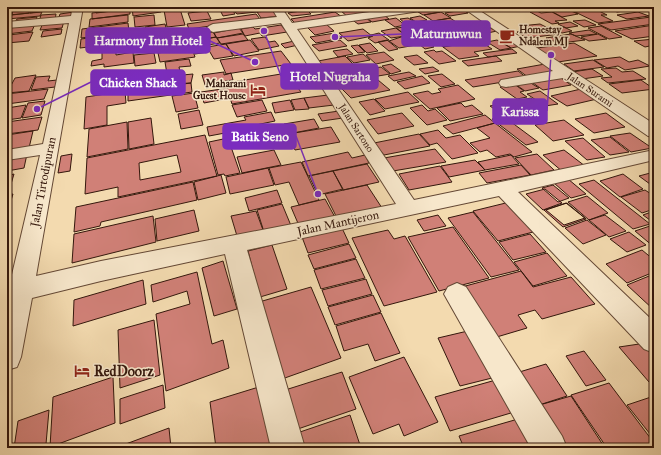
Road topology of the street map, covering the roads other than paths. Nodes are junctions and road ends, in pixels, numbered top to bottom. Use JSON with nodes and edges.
{"nodes":[{"id":1,"x":427,"y":7,"type":"edge"},
{"id":2,"x":467,"y":7,"type":"edge"},
{"id":3,"x":76,"y":13,"type":"edge"},
{"id":4,"x":283,"y":18,"type":"edge"},
{"id":5,"x":7,"y":25,"type":"edge"},
{"id":6,"x":213,"y":28,"type":"dead end"},
{"id":7,"x":565,"y":72,"type":"junction"},
{"id":8,"x":506,"y":83,"type":"dead end"},
{"id":9,"x":654,"y":132,"type":"edge"},
{"id":10,"x":50,"y":148,"type":"junction"},
{"id":11,"x":7,"y":155,"type":"edge"},
{"id":12,"x":654,"y":155,"type":"edge"},
{"id":13,"x":503,"y":189,"type":"junction"},
{"id":14,"x":409,"y":208,"type":"junction"},
{"id":15,"x":234,"y":244,"type":"junction"},
{"id":16,"x":22,"y":290,"type":"junction"},
{"id":17,"x":457,"y":294,"type":"dead end"},
{"id":18,"x":654,"y":340,"type":"edge"},
{"id":19,"x":8,"y":347,"type":"edge"},
{"id":20,"x":288,"y":448,"type":"edge"},
{"id":21,"x":550,"y":448,"type":"edge"}],
"edges":[{"from":1,"to":4,"type":"street"},
{"from":2,"to":7,"type":"street","name":"Jalan Surami"},
{"from":3,"to":5,"type":"street"},
{"from":3,"to":10,"type":"street","name":"Jalan Tirtodipuran"},
{"from":4,"to":6,"type":"street"},
{"from":4,"to":14,"type":"street","name":"Jalan Sartono"},
{"from":7,"to":8,"type":"street"},
{"from":7,"to":9,"type":"street","name":"Jalan Surami"},
{"from":10,"to":11,"type":"street"},
{"from":10,"to":16,"type":"street","name":"Jalan Tirtodipuran"},
{"from":12,"to":13,"type":"street","name":"Jalan Mantijeron"},
{"from":13,"to":14,"type":"street","name":"Jalan Mantijeron"},
{"from":13,"to":18,"type":"street"},
{"from":14,"to":15,"type":"street","name":"Jalan Mantijeron"},
{"from":15,"to":16,"type":"street","name":"Jalan Mantijeron"},
{"from":15,"to":20,"type":"street"},
{"from":16,"to":19,"type":"street","name":"Jalan Tirtodipuran"},
{"from":17,"to":21,"type":"street"}]}
